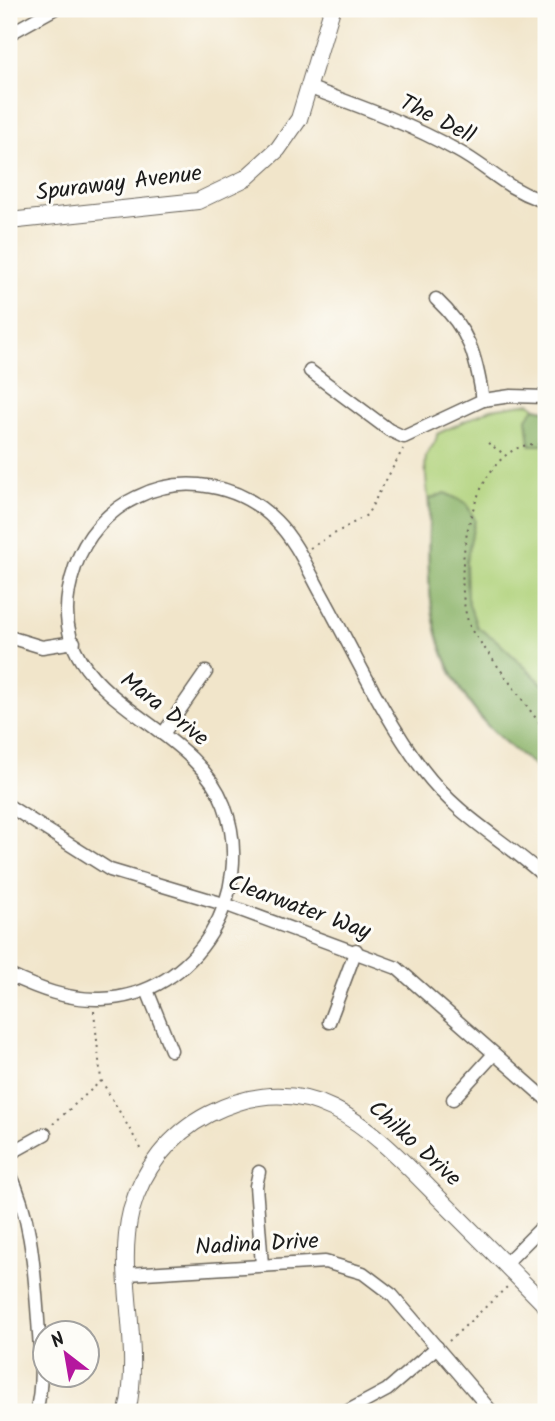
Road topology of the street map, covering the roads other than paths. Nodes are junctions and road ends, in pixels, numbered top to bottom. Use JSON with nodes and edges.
{"nodes":[{"id":1,"x":54,"y":9,"type":"edge"},
{"id":2,"x":332,"y":9,"type":"edge"},
{"id":3,"x":9,"y":34,"type":"edge"},
{"id":4,"x":310,"y":88,"type":"junction"},
{"id":5,"x":540,"y":201,"type":"dead end"},
{"id":6,"x":9,"y":220,"type":"edge"},
{"id":7,"x":436,"y":299,"type":"dead end"},
{"id":8,"x":310,"y":371,"type":"dead end"},
{"id":9,"x":546,"y":397,"type":"edge"},
{"id":10,"x":483,"y":400,"type":"junction"},
{"id":11,"x":9,"y":637,"type":"edge"},
{"id":12,"x":74,"y":642,"type":"junction"},
{"id":13,"x":206,"y":672,"type":"dead end"},
{"id":14,"x":163,"y":734,"type":"junction"},
{"id":15,"x":9,"y":806,"type":"edge"},
{"id":16,"x":546,"y":878,"type":"edge"},
{"id":17,"x":227,"y":905,"type":"junction"},
{"id":18,"x":356,"y":950,"type":"junction"},
{"id":19,"x":9,"y":975,"type":"edge"},
{"id":20,"x":147,"y":990,"type":"junction"},
{"id":21,"x":329,"y":1022,"type":"dead end"},
{"id":22,"x":171,"y":1050,"type":"dead end"},
{"id":23,"x":494,"y":1054,"type":"junction"},
{"id":24,"x":453,"y":1099,"type":"dead end"},
{"id":25,"x":546,"y":1099,"type":"edge"},
{"id":26,"x":46,"y":1134,"type":"dead end"},
{"id":27,"x":9,"y":1154,"type":"edge"},
{"id":28,"x":9,"y":1171,"type":"edge"},
{"id":29,"x":258,"y":1172,"type":"dead end"},
{"id":30,"x":546,"y":1223,"type":"edge"},
{"id":31,"x":505,"y":1264,"type":"junction"},
{"id":32,"x":262,"y":1265,"type":"junction"},
{"id":33,"x":128,"y":1274,"type":"junction"},
{"id":34,"x":546,"y":1306,"type":"edge"},
{"id":35,"x":439,"y":1350,"type":"junction"},
{"id":36,"x":36,"y":1412,"type":"edge"},
{"id":37,"x":127,"y":1412,"type":"edge"},
{"id":38,"x":346,"y":1412,"type":"edge"},
{"id":39,"x":492,"y":1412,"type":"edge"}],
"edges":[{"from":1,"to":3,"type":"street"},
{"from":2,"to":4,"type":"street","name":"Spuraway Avenue"},
{"from":4,"to":5,"type":"street","name":"The Dell"},
{"from":4,"to":6,"type":"street","name":"Spuraway Avenue"},
{"from":7,"to":10,"type":"street"},
{"from":8,"to":10,"type":"street"},
{"from":9,"to":10,"type":"street"},
{"from":11,"to":12,"type":"street"},
{"from":12,"to":14,"type":"street","name":"Mara Drive"},
{"from":12,"to":16,"type":"street","name":"Mara Drive"},
{"from":13,"to":14,"type":"street"},
{"from":14,"to":17,"type":"street","name":"Mara Drive"},
{"from":15,"to":17,"type":"street","name":"Clearwater Way"},
{"from":17,"to":18,"type":"street","name":"Clearwater Way"},
{"from":17,"to":20,"type":"street","name":"Mara Drive"},
{"from":18,"to":21,"type":"street"},
{"from":18,"to":23,"type":"street","name":"Clearwater Way"},
{"from":19,"to":20,"type":"street","name":"Mara Drive"},
{"from":20,"to":22,"type":"street"},
{"from":23,"to":24,"type":"street"},
{"from":23,"to":25,"type":"street","name":"Clearwater Way"},
{"from":26,"to":27,"type":"street"},
{"from":28,"to":36,"type":"street"},
{"from":29,"to":32,"type":"street"},
{"from":30,"to":31,"type":"street"},
{"from":31,"to":33,"type":"street","name":"Chilko Drive"},
{"from":31,"to":34,"type":"street","name":"Chilko Drive"},
{"from":32,"to":33,"type":"street","name":"Nadina Drive"},
{"from":32,"to":35,"type":"street","name":"Nadina Drive"},
{"from":33,"to":37,"type":"street","name":"Chilko Drive"},
{"from":35,"to":38,"type":"street"},
{"from":35,"to":39,"type":"street","name":"Nadina Drive"}]}
